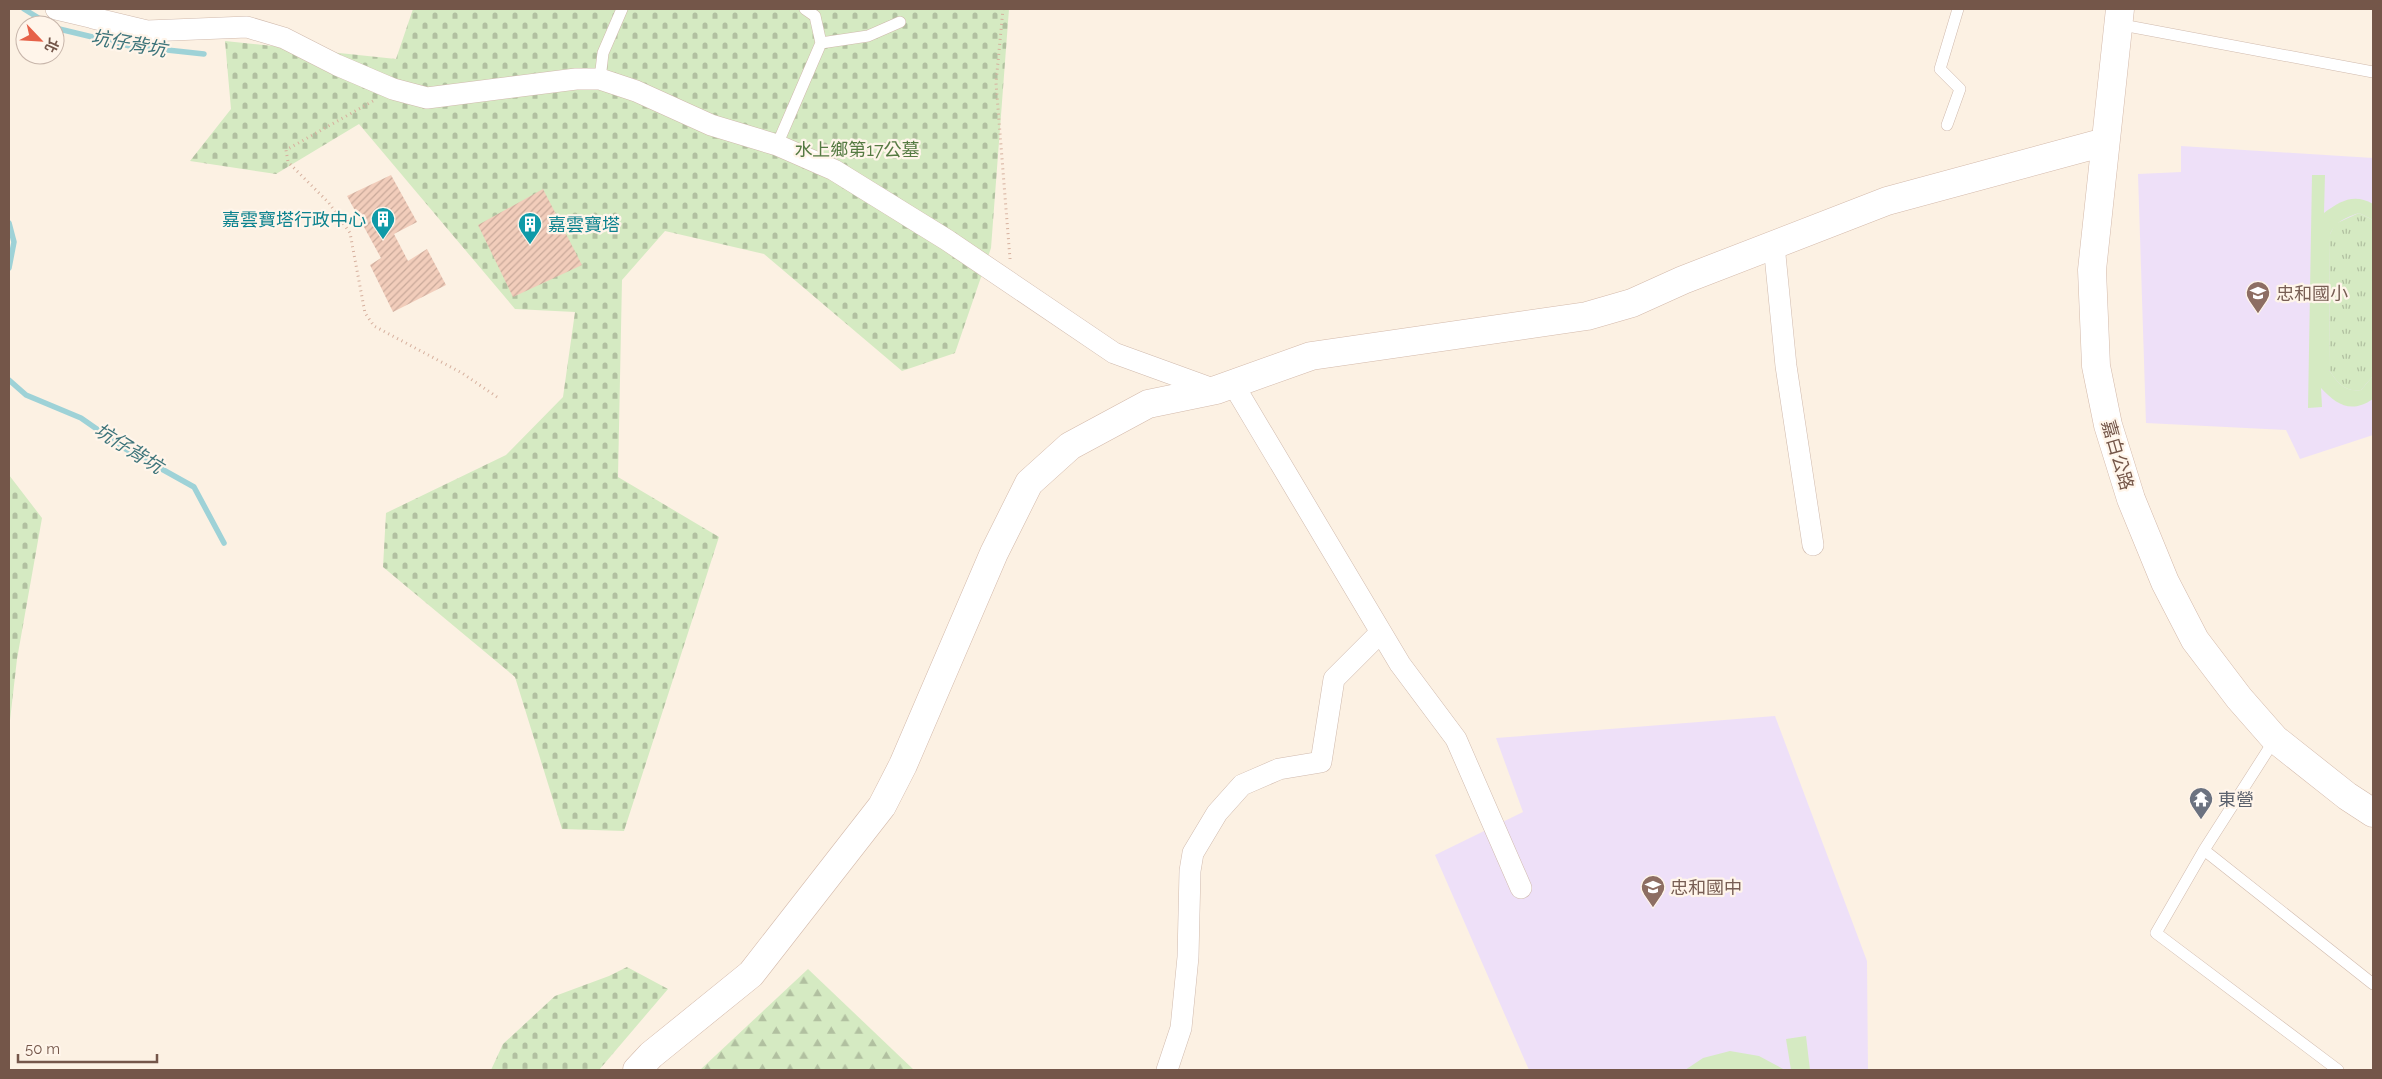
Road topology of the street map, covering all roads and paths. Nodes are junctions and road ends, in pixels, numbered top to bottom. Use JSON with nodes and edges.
{"nodes":[{"id":1,"x":56,"y":9,"type":"edge"},
{"id":2,"x":622,"y":9,"type":"edge"},
{"id":3,"x":805,"y":9,"type":"edge"},
{"id":4,"x":1003,"y":9,"type":"edge"},
{"id":5,"x":1958,"y":9,"type":"edge"},
{"id":6,"x":85,"y":14,"type":"edge"},
{"id":7,"x":2119,"y":16,"type":"edge"},
{"id":8,"x":900,"y":22,"type":"dead end"},
{"id":9,"x":821,"y":44,"type":"junction"},
{"id":10,"x":2373,"y":72,"type":"edge"},
{"id":11,"x":600,"y":79,"type":"junction"},
{"id":12,"x":393,"y":89,"type":"junction"},
{"id":13,"x":1947,"y":125,"type":"dead end"},
{"id":14,"x":2105,"y":142,"type":"junction"},
{"id":15,"x":777,"y":144,"type":"junction"},
{"id":16,"x":1774,"y":245,"type":"junction"},
{"id":17,"x":1012,"y":284,"type":"junction"},
{"id":18,"x":1225,"y":387,"type":"junction"},
{"id":19,"x":500,"y":399,"type":"dead end"},
{"id":20,"x":1814,"y":545,"type":"dead end"},
{"id":21,"x":1381,"y":632,"type":"junction"},
{"id":22,"x":2275,"y":739,"type":"junction"},
{"id":23,"x":2373,"y":813,"type":"edge"},
{"id":24,"x":2204,"y":850,"type":"junction"},
{"id":25,"x":1521,"y":888,"type":"dead end"},
{"id":26,"x":2373,"y":984,"type":"edge"},
{"id":27,"x":637,"y":1070,"type":"edge"},
{"id":28,"x":1167,"y":1070,"type":"edge"},
{"id":29,"x":2338,"y":1070,"type":"edge"}],
"edges":[{"from":1,"to":6,"type":"street"},
{"from":2,"to":11,"type":"lane"},
{"from":3,"to":9,"type":"lane"},
{"from":4,"to":17,"type":"path"},
{"from":5,"to":13,"type":"lane"},
{"from":6,"to":12,"type":"street"},
{"from":7,"to":10,"type":"lane"},
{"from":7,"to":14,"type":"street","name":"嘉白公路"},
{"from":8,"to":9,"type":"lane"},
{"from":9,"to":15,"type":"lane"},
{"from":11,"to":12,"type":"street"},
{"from":11,"to":15,"type":"street"},
{"from":12,"to":19,"type":"path"},
{"from":14,"to":16,"type":"street"},
{"from":14,"to":22,"type":"street","name":"嘉白公路"},
{"from":15,"to":17,"type":"street"},
{"from":16,"to":18,"type":"street"},
{"from":16,"to":20,"type":"street"},
{"from":17,"to":18,"type":"street"},
{"from":18,"to":21,"type":"street"},
{"from":18,"to":27,"type":"street"},
{"from":21,"to":25,"type":"street"},
{"from":21,"to":28,"type":"street"},
{"from":22,"to":23,"type":"street","name":"嘉白公路"},
{"from":22,"to":24,"type":"lane"},
{"from":24,"to":26,"type":"lane"},
{"from":24,"to":29,"type":"lane"}]}
